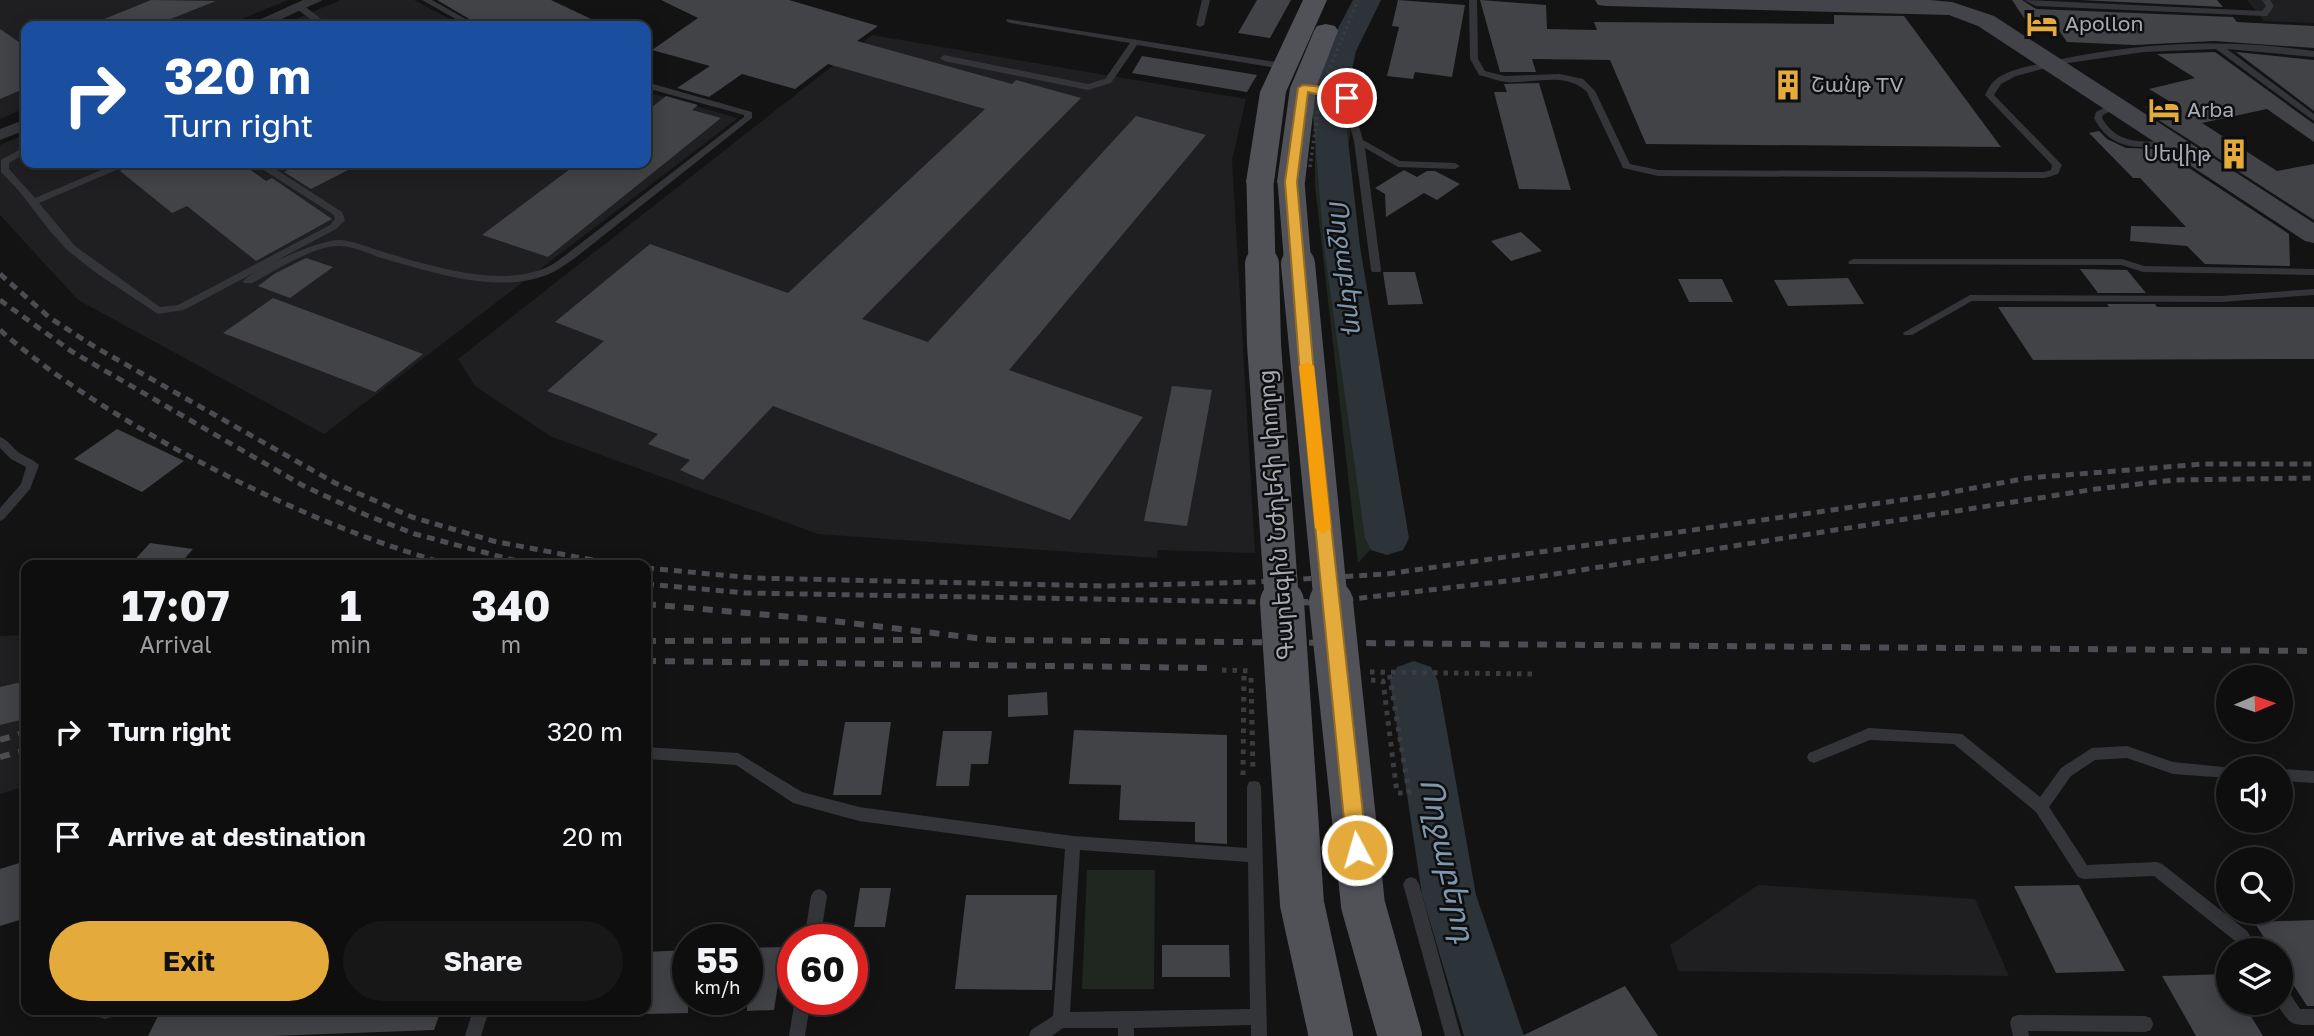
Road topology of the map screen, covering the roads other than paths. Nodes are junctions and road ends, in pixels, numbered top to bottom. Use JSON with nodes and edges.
{"nodes":[{"id":1,"x":316,"y":0,"type":"edge"},
{"id":2,"x":426,"y":0,"type":"edge"},
{"id":3,"x":1206,"y":0,"type":"edge"},
{"id":4,"x":1315,"y":0,"type":"edge"},
{"id":5,"x":1339,"y":0,"type":"edge"},
{"id":6,"x":1473,"y":0,"type":"edge"},
{"id":7,"x":1606,"y":0,"type":"edge"},
{"id":8,"x":2028,"y":0,"type":"edge"},
{"id":9,"x":2149,"y":0,"type":"edge"},
{"id":10,"x":2266,"y":0,"type":"edge"},
{"id":11,"x":1800,"y":2,"type":"edge"},
{"id":12,"x":300,"y":7,"type":"junction"},
{"id":13,"x":2155,"y":8,"type":"junction"},
{"id":14,"x":266,"y":21,"type":"edge"},
{"id":15,"x":316,"y":21,"type":"edge"},
{"id":16,"x":465,"y":21,"type":"edge"},
{"id":17,"x":1010,"y":21,"type":"dead end"},
{"id":18,"x":1200,"y":25,"type":"dead end"},
{"id":19,"x":1135,"y":42,"type":"junction"},
{"id":20,"x":2220,"y":48,"type":"junction"},
{"id":21,"x":2314,"y":54,"type":"edge"},
{"id":22,"x":944,"y":58,"type":"dead end"},
{"id":23,"x":2052,"y":63,"type":"junction"},
{"id":24,"x":1283,"y":66,"type":"junction"},
{"id":25,"x":1315,"y":85,"type":"junction"},
{"id":26,"x":651,"y":86,"type":"edge"},
{"id":27,"x":2314,"y":118,"type":"edge"},
{"id":28,"x":21,"y":126,"type":"edge"},
{"id":29,"x":0,"y":135,"type":"edge"},
{"id":30,"x":1359,"y":141,"type":"junction"},
{"id":31,"x":21,"y":152,"type":"edge"},
{"id":32,"x":1455,"y":166,"type":"dead end"},
{"id":33,"x":113,"y":168,"type":"edge"},
{"id":34,"x":266,"y":168,"type":"edge"},
{"id":35,"x":275,"y":168,"type":"edge"},
{"id":36,"x":270,"y":170,"type":"junction"},
{"id":37,"x":1287,"y":178,"type":"junction"},
{"id":38,"x":33,"y":202,"type":"junction"},
{"id":39,"x":2314,"y":235,"type":"edge"},
{"id":40,"x":1853,"y":262,"type":"dead end"},
{"id":41,"x":1377,"y":270,"type":"dead end"},
{"id":42,"x":2314,"y":272,"type":"edge"},
{"id":43,"x":248,"y":281,"type":"dead end"},
{"id":44,"x":2314,"y":292,"type":"edge"},
{"id":45,"x":1908,"y":333,"type":"dead end"},
{"id":46,"x":0,"y":441,"type":"edge"},
{"id":47,"x":0,"y":516,"type":"edge"},
{"id":48,"x":651,"y":753,"type":"edge"},
{"id":49,"x":1814,"y":757,"type":"dead end"},
{"id":50,"x":2216,"y":771,"type":"edge"},
{"id":51,"x":2293,"y":776,"type":"edge"},
{"id":52,"x":2314,"y":777,"type":"edge"},
{"id":53,"x":1254,"y":787,"type":"road end"},
{"id":54,"x":2041,"y":807,"type":"junction"},
{"id":55,"x":1073,"y":843,"type":"junction"},
{"id":56,"x":1255,"y":856,"type":"junction"},
{"id":57,"x":1411,"y":884,"type":"dead end"},
{"id":58,"x":819,"y":896,"type":"dead end"},
{"id":59,"x":815,"y":924,"type":"edge"},
{"id":60,"x":2242,"y":938,"type":"edge"},
{"id":61,"x":2293,"y":1013,"type":"edge"},
{"id":62,"x":479,"y":1015,"type":"edge"},
{"id":63,"x":800,"y":1015,"type":"edge"},
{"id":64,"x":1258,"y":1017,"type":"junction"},
{"id":65,"x":2314,"y":1017,"type":"edge"},
{"id":66,"x":1061,"y":1020,"type":"junction"},
{"id":67,"x":2145,"y":1024,"type":"dead end"},
{"id":68,"x":1126,"y":1028,"type":"edge"},
{"id":69,"x":473,"y":1036,"type":"edge"},
{"id":70,"x":797,"y":1036,"type":"edge"},
{"id":71,"x":1037,"y":1036,"type":"edge"},
{"id":72,"x":1259,"y":1036,"type":"edge"},
{"id":73,"x":1331,"y":1036,"type":"edge"},
{"id":74,"x":1399,"y":1036,"type":"edge"},
{"id":75,"x":1453,"y":1036,"type":"edge"},
{"id":76,"x":2021,"y":1036,"type":"edge"}],
"edges":[{"from":1,"to":12,"type":"street"},
{"from":2,"to":16,"type":"lane"},
{"from":3,"to":18,"type":"lane"},
{"from":4,"to":24,"type":"main road","name":"Գարեգին Նժդեհի փողոց"},
{"from":5,"to":25,"type":"main road","name":"Գարեգին Նժդեհի փողոց"},
{"from":6,"to":23,"type":"lane"},
{"from":7,"to":11,"type":"street"},
{"from":8,"to":13,"type":"lane"},
{"from":9,"to":13,"type":"lane"},
{"from":10,"to":13,"type":"lane"},
{"from":11,"to":23,"type":"street"},
{"from":12,"to":14,"type":"street"},
{"from":12,"to":15,"type":"lane"},
{"from":17,"to":19,"type":"lane"},
{"from":19,"to":22,"type":"lane"},
{"from":19,"to":24,"type":"lane"},
{"from":20,"to":21,"type":"lane"},
{"from":20,"to":23,"type":"lane"},
{"from":20,"to":27,"type":"lane"},
{"from":23,"to":39,"type":"street"},
{"from":24,"to":25,"type":"lane"},
{"from":24,"to":37,"type":"main road","name":"Գարեգին Նժդեհի փողոց"},
{"from":25,"to":30,"type":"lane"},
{"from":25,"to":37,"type":"main road","name":"Գարեգին Նժդեհի փողոց"},
{"from":26,"to":43,"type":"lane"},
{"from":28,"to":29,"type":"street"},
{"from":30,"to":32,"type":"lane"},
{"from":30,"to":41,"type":"lane"},
{"from":31,"to":38,"type":"lane"},
{"from":33,"to":38,"type":"lane"},
{"from":34,"to":36,"type":"lane"},
{"from":35,"to":36,"type":"lane"},
{"from":36,"to":38,"type":"lane"},
{"from":37,"to":73,"type":"main road","name":"Գարեգին Նժդեհի փողոց","bridge":true},
{"from":37,"to":74,"type":"main road","name":"Գարեգին Նժդեհի փողոց","bridge":true},
{"from":40,"to":42,"type":"lane"},
{"from":44,"to":45,"type":"lane"},
{"from":46,"to":47,"type":"lane"},
{"from":48,"to":55,"type":"lane"},
{"from":49,"to":54,"type":"lane"},
{"from":50,"to":54,"type":"lane"},
{"from":51,"to":52,"type":"lane"},
{"from":53,"to":56,"type":"lane"},
{"from":54,"to":60,"type":"lane"},
{"from":55,"to":56,"type":"lane"},
{"from":55,"to":66,"type":"lane"},
{"from":56,"to":64,"type":"lane"},
{"from":57,"to":75,"type":"lane"},
{"from":58,"to":59,"type":"lane"},
{"from":61,"to":65,"type":"lane"},
{"from":62,"to":69,"type":"lane"},
{"from":63,"to":70,"type":"lane"},
{"from":64,"to":68,"type":"lane"},
{"from":64,"to":72,"type":"lane"},
{"from":66,"to":68,"type":"lane"},
{"from":66,"to":71,"type":"lane"},
{"from":67,"to":76,"type":"lane"}]}
